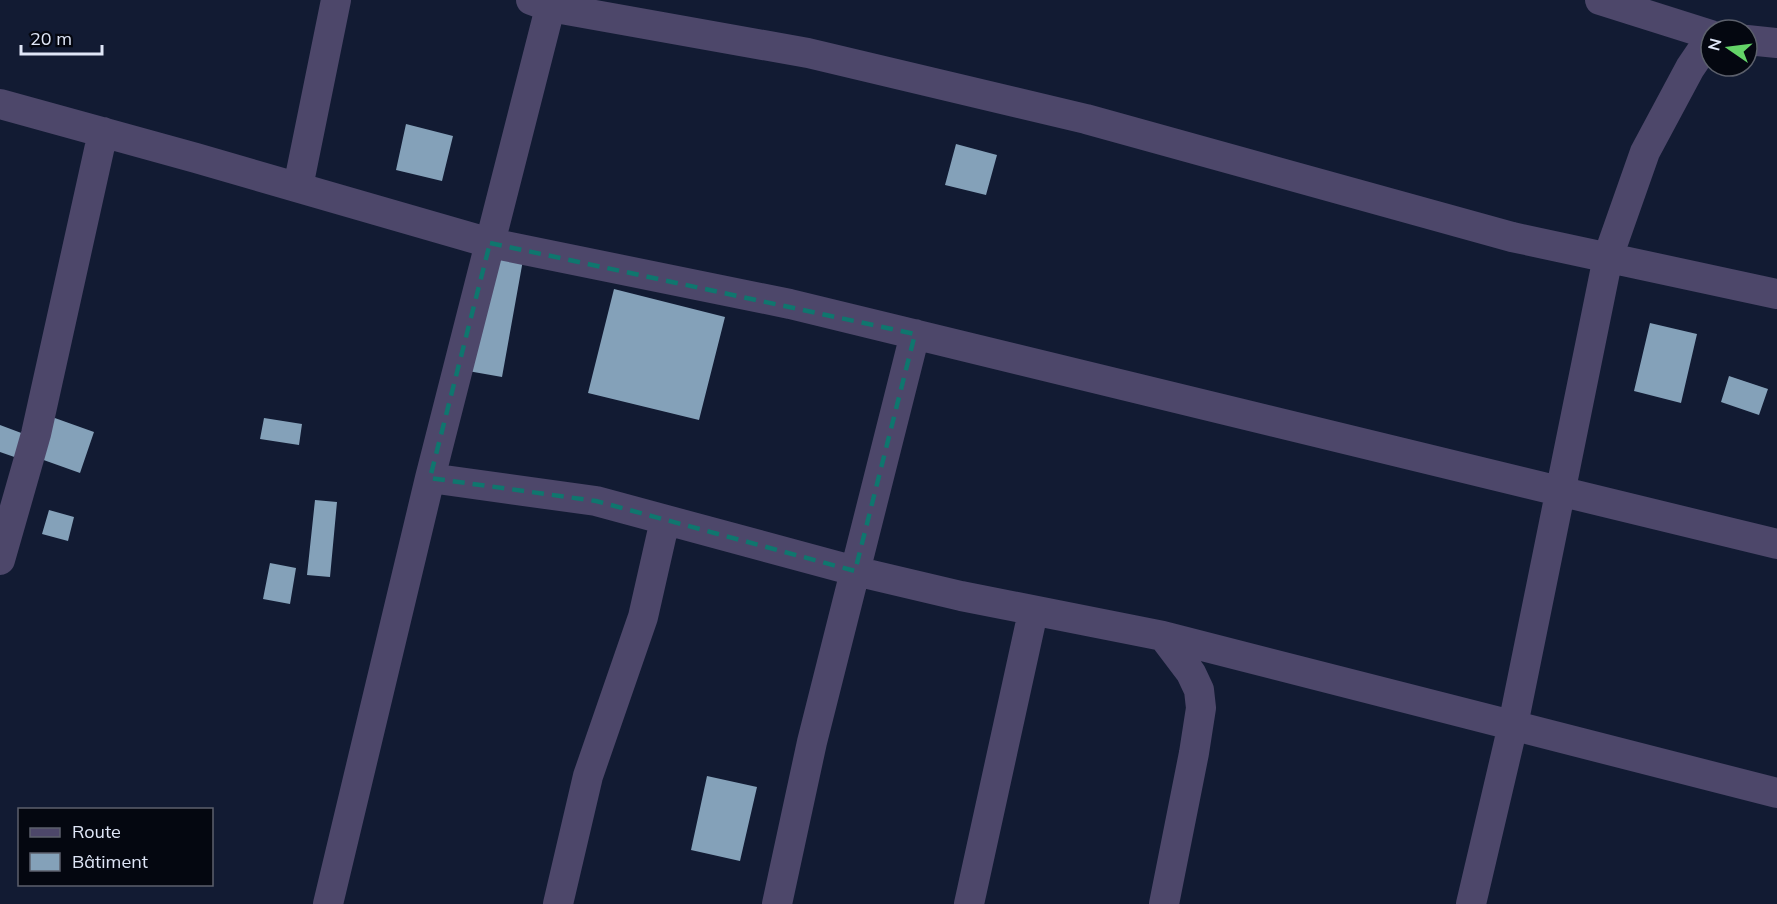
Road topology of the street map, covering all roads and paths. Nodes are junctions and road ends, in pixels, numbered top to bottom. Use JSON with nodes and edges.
{"nodes":[{"id":1,"x":336,"y":0,"type":"edge"},
{"id":2,"x":1600,"y":0,"type":"edge"},
{"id":3,"x":544,"y":2,"type":"edge"},
{"id":4,"x":1699,"y":32,"type":"edge"},
{"id":5,"x":1759,"y":41,"type":"edge"},
{"id":6,"x":1777,"y":43,"type":"edge"},
{"id":7,"x":1699,"y":54,"type":"edge"},
{"id":8,"x":0,"y":104,"type":"edge"},
{"id":9,"x":103,"y":132,"type":"junction"},
{"id":10,"x":298,"y":187,"type":"junction"},
{"id":11,"x":490,"y":243,"type":"junction"},
{"id":12,"x":1608,"y":257,"type":"junction"},
{"id":13,"x":1777,"y":294,"type":"edge"},
{"id":14,"x":915,"y":334,"type":"junction"},
{"id":15,"x":429,"y":478,"type":"junction"},
{"id":16,"x":1560,"y":491,"type":"junction"},
{"id":17,"x":665,"y":520,"type":"junction"},
{"id":18,"x":1777,"y":544,"type":"edge"},
{"id":19,"x":0,"y":560,"type":"edge"},
{"id":20,"x":855,"y":571,"type":"junction"},
{"id":21,"x":1033,"y":612,"type":"junction"},
{"id":22,"x":1163,"y":636,"type":"junction"},
{"id":23,"x":1513,"y":725,"type":"junction"},
{"id":24,"x":1777,"y":793,"type":"edge"},
{"id":25,"x":328,"y":904,"type":"edge"},
{"id":26,"x":558,"y":904,"type":"edge"},
{"id":27,"x":777,"y":904,"type":"edge"},
{"id":28,"x":969,"y":904,"type":"edge"},
{"id":29,"x":1164,"y":904,"type":"edge"},
{"id":30,"x":1471,"y":904,"type":"edge"}],
"edges":[{"from":1,"to":10,"type":"street"},
{"from":2,"to":4,"type":"street"},
{"from":3,"to":11,"type":"street"},
{"from":3,"to":12,"type":"street"},
{"from":5,"to":6,"type":"street"},
{"from":7,"to":12,"type":"street"},
{"from":8,"to":9,"type":"street"},
{"from":9,"to":10,"type":"street"},
{"from":9,"to":19,"type":"street"},
{"from":10,"to":11,"type":"street"},
{"from":11,"to":14,"type":"street"},
{"from":11,"to":15,"type":"street"},
{"from":12,"to":13,"type":"street"},
{"from":12,"to":16,"type":"street"},
{"from":14,"to":16,"type":"street"},
{"from":14,"to":20,"type":"street"},
{"from":15,"to":17,"type":"street"},
{"from":15,"to":25,"type":"street"},
{"from":16,"to":18,"type":"street"},
{"from":16,"to":23,"type":"street"},
{"from":17,"to":20,"type":"street"},
{"from":17,"to":26,"type":"street"},
{"from":20,"to":21,"type":"street"},
{"from":20,"to":27,"type":"street"},
{"from":21,"to":22,"type":"street"},
{"from":21,"to":28,"type":"street"},
{"from":22,"to":23,"type":"street"},
{"from":22,"to":29,"type":"street"},
{"from":23,"to":24,"type":"street"},
{"from":23,"to":30,"type":"street"}]}
